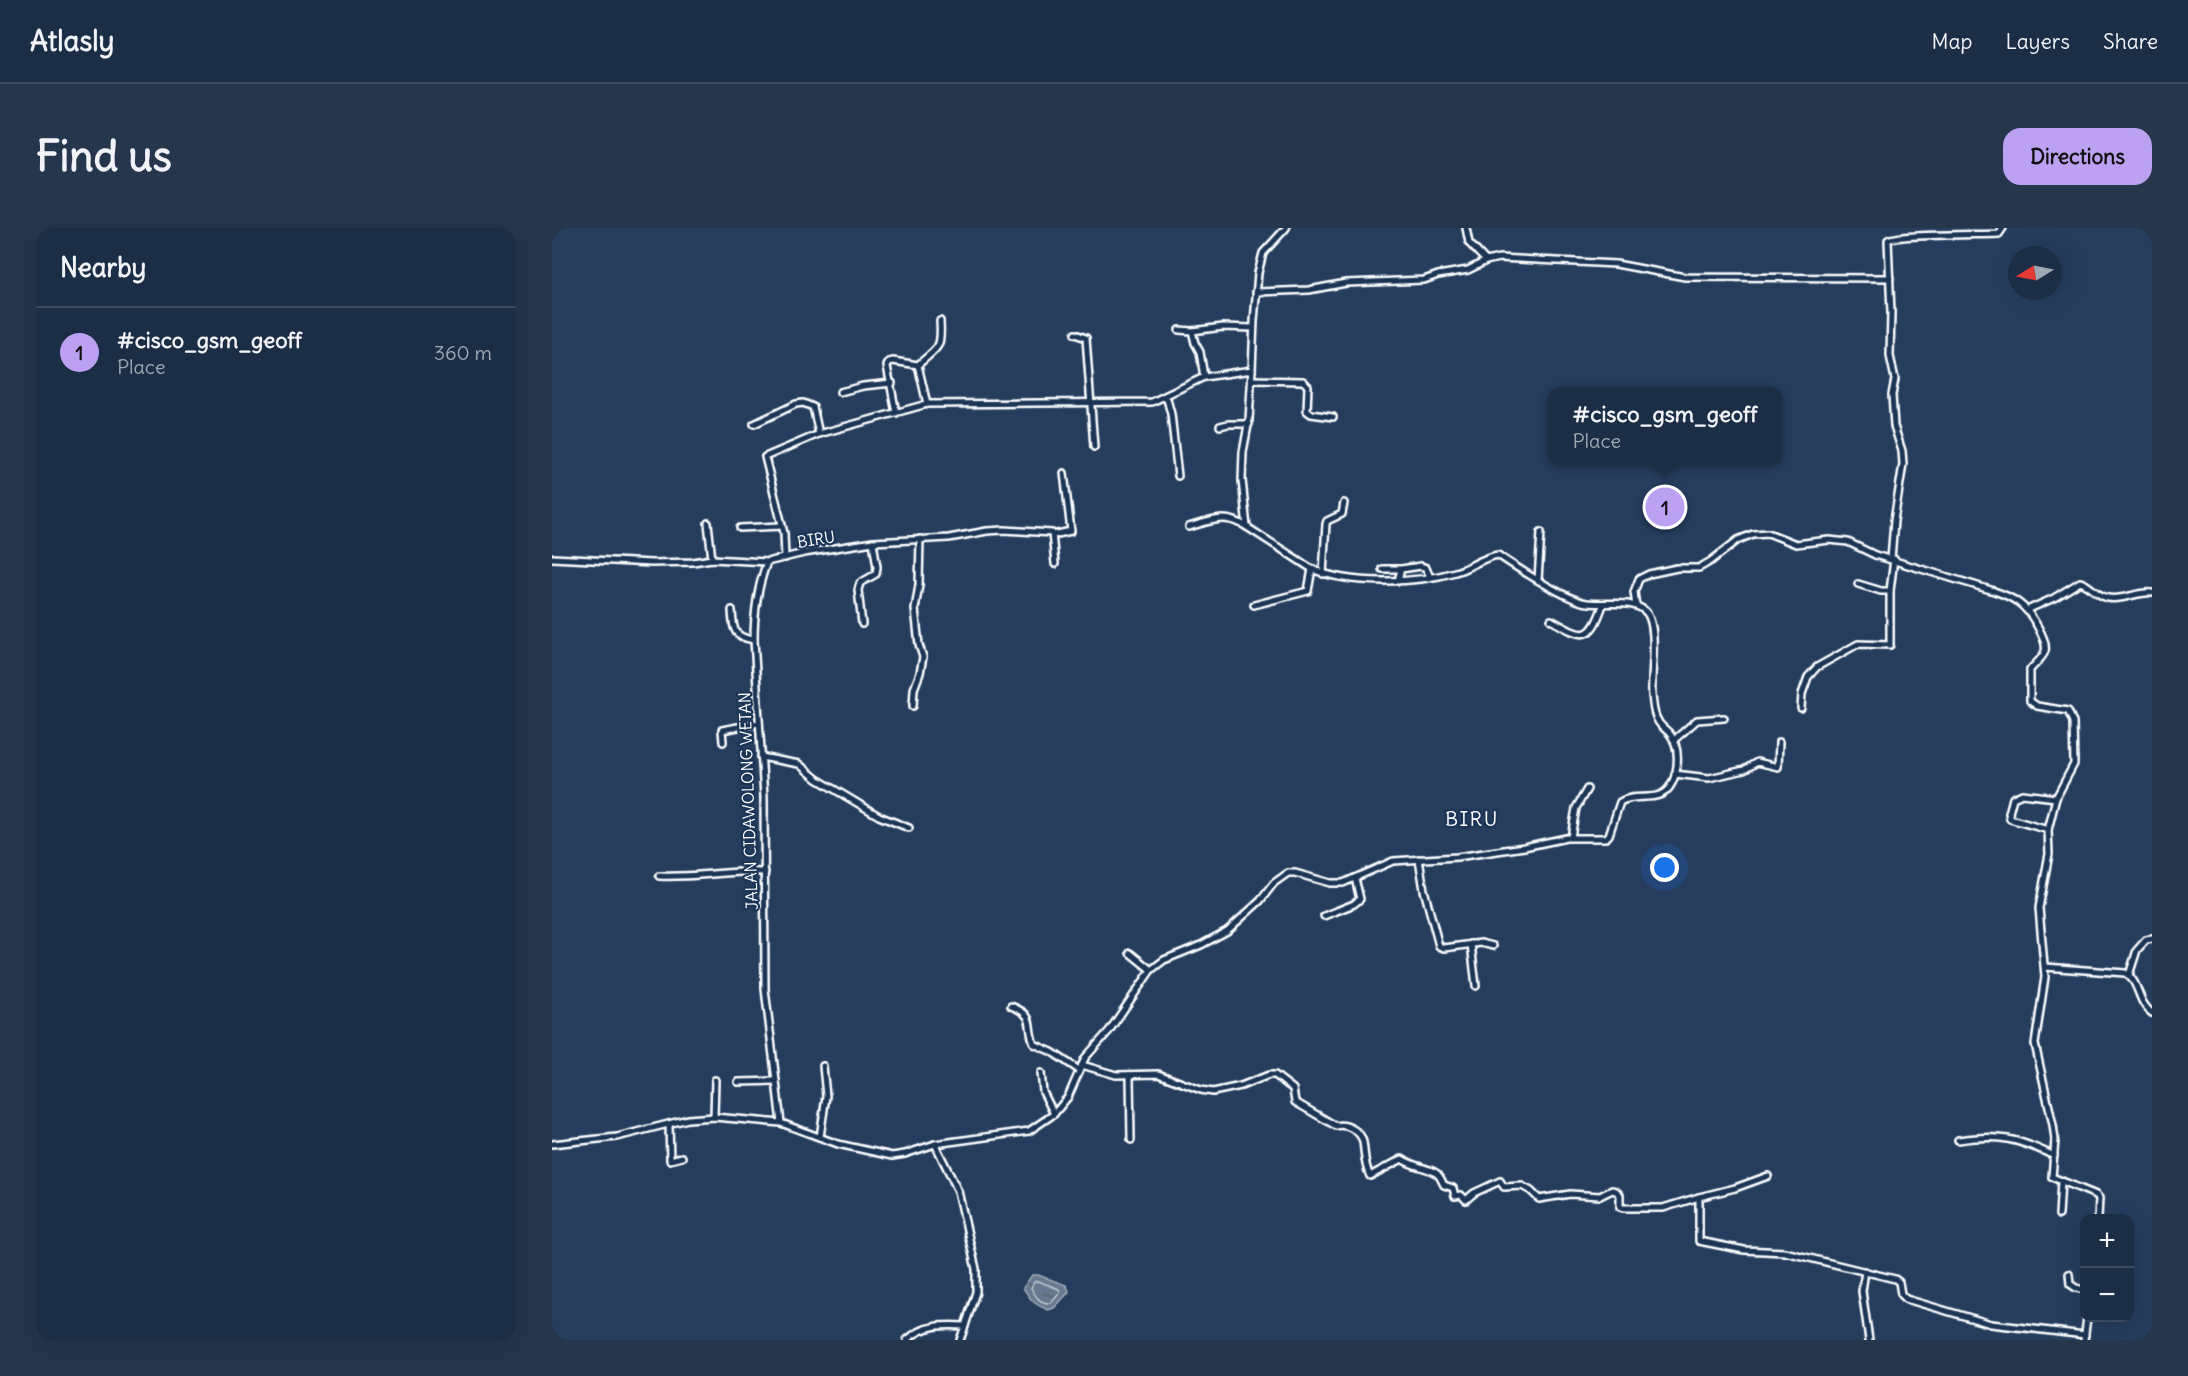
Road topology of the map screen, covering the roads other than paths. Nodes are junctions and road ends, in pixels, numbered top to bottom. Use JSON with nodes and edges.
{"nodes":[{"id":1,"x":1286,"y":228,"type":"edge"},
{"id":2,"x":1466,"y":228,"type":"edge"},
{"id":3,"x":2003,"y":228,"type":"edge"},
{"id":4,"x":1486,"y":261,"type":"junction"},
{"id":5,"x":1890,"y":278,"type":"junction"},
{"id":6,"x":1256,"y":292,"type":"junction"},
{"id":7,"x":940,"y":321,"type":"dead end"},
{"id":8,"x":1253,"y":328,"type":"junction"},
{"id":9,"x":1179,"y":330,"type":"dead end"},
{"id":10,"x":1192,"y":331,"type":"junction"},
{"id":11,"x":1075,"y":334,"type":"dead end"},
{"id":12,"x":918,"y":365,"type":"junction"},
{"id":13,"x":1252,"y":370,"type":"junction"},
{"id":14,"x":1204,"y":377,"type":"junction"},
{"id":15,"x":1252,"y":380,"type":"junction"},
{"id":16,"x":892,"y":383,"type":"junction"},
{"id":17,"x":840,"y":392,"type":"dead end"},
{"id":18,"x":1162,"y":397,"type":"junction"},
{"id":19,"x":1090,"y":403,"type":"junction"},
{"id":20,"x":927,"y":404,"type":"junction"},
{"id":21,"x":896,"y":413,"type":"junction"},
{"id":22,"x":1333,"y":417,"type":"dead end"},
{"id":23,"x":754,"y":424,"type":"dead end"},
{"id":24,"x":1249,"y":424,"type":"junction"},
{"id":25,"x":1220,"y":426,"type":"dead end"},
{"id":26,"x":819,"y":434,"type":"junction"},
{"id":27,"x":1094,"y":447,"type":"dead end"},
{"id":28,"x":1064,"y":473,"type":"dead end"},
{"id":29,"x":1178,"y":476,"type":"dead end"},
{"id":30,"x":1344,"y":503,"type":"dead end"},
{"id":31,"x":708,"y":523,"type":"dead end"},
{"id":32,"x":782,"y":526,"type":"junction"},
{"id":33,"x":1189,"y":527,"type":"dead end"},
{"id":34,"x":1247,"y":527,"type":"junction"},
{"id":35,"x":740,"y":528,"type":"dead end"},
{"id":36,"x":1541,"y":532,"type":"dead end"},
{"id":37,"x":1053,"y":535,"type":"junction"},
{"id":38,"x":920,"y":539,"type":"junction"},
{"id":39,"x":873,"y":542,"type":"junction"},
{"id":40,"x":552,"y":558,"type":"edge"},
{"id":41,"x":785,"y":558,"type":"junction"},
{"id":42,"x":712,"y":559,"type":"junction"},
{"id":43,"x":1892,"y":559,"type":"junction"},
{"id":44,"x":767,"y":562,"type":"junction"},
{"id":45,"x":1055,"y":564,"type":"dead end"},
{"id":46,"x":1312,"y":569,"type":"junction"},
{"id":47,"x":1382,"y":569,"type":"dead end"},
{"id":48,"x":1401,"y":569,"type":"junction"},
{"id":49,"x":1323,"y":574,"type":"junction"},
{"id":50,"x":1430,"y":577,"type":"junction"},
{"id":51,"x":1538,"y":580,"type":"junction"},
{"id":52,"x":1398,"y":581,"type":"junction"},
{"id":53,"x":1858,"y":584,"type":"dead end"},
{"id":54,"x":1890,"y":591,"type":"junction"},
{"id":55,"x":2152,"y":594,"type":"edge"},
{"id":56,"x":1254,"y":605,"type":"dead end"},
{"id":57,"x":1603,"y":605,"type":"junction"},
{"id":58,"x":1636,"y":606,"type":"junction"},
{"id":59,"x":732,"y":610,"type":"dead end"},
{"id":60,"x":2027,"y":610,"type":"junction"},
{"id":61,"x":1551,"y":620,"type":"dead end"},
{"id":62,"x":862,"y":624,"type":"dead end"},
{"id":63,"x":754,"y":640,"type":"junction"},
{"id":64,"x":913,"y":706,"type":"dead end"},
{"id":65,"x":1801,"y":708,"type":"dead end"},
{"id":66,"x":1724,"y":718,"type":"dead end"},
{"id":67,"x":759,"y":723,"type":"junction"},
{"id":68,"x":1674,"y":740,"type":"junction"},
{"id":69,"x":723,"y":742,"type":"dead end"},
{"id":70,"x":1779,"y":742,"type":"dead end"},
{"id":71,"x":761,"y":756,"type":"junction"},
{"id":72,"x":1675,"y":774,"type":"junction"},
{"id":73,"x":1587,"y":789,"type":"dead end"},
{"id":74,"x":2056,"y":798,"type":"junction"},
{"id":75,"x":909,"y":828,"type":"dead end"},
{"id":76,"x":2048,"y":830,"type":"junction"},
{"id":77,"x":1571,"y":837,"type":"junction"},
{"id":78,"x":1419,"y":859,"type":"junction"},
{"id":79,"x":765,"y":872,"type":"junction"},
{"id":80,"x":659,"y":876,"type":"dead end"},
{"id":81,"x":1355,"y":878,"type":"junction"},
{"id":82,"x":1324,"y":916,"type":"dead end"},
{"id":83,"x":2152,"y":939,"type":"edge"},
{"id":84,"x":1471,"y":944,"type":"junction"},
{"id":85,"x":1493,"y":946,"type":"dead end"},
{"id":86,"x":1130,"y":953,"type":"dead end"},
{"id":87,"x":2045,"y":967,"type":"junction"},
{"id":88,"x":1151,"y":970,"type":"junction"},
{"id":89,"x":2129,"y":975,"type":"junction"},
{"id":90,"x":1476,"y":986,"type":"dead end"},
{"id":91,"x":1011,"y":1006,"type":"dead end"},
{"id":92,"x":2152,"y":1013,"type":"edge"},
{"id":93,"x":823,"y":1066,"type":"dead end"},
{"id":94,"x":1080,"y":1067,"type":"junction"},
{"id":95,"x":1041,"y":1073,"type":"dead end"},
{"id":96,"x":1130,"y":1075,"type":"junction"},
{"id":97,"x":715,"y":1080,"type":"dead end"},
{"id":98,"x":776,"y":1081,"type":"junction"},
{"id":99,"x":738,"y":1082,"type":"dead end"},
{"id":100,"x":1054,"y":1114,"type":"junction"},
{"id":101,"x":714,"y":1117,"type":"junction"},
{"id":102,"x":781,"y":1123,"type":"junction"},
{"id":103,"x":669,"y":1125,"type":"junction"},
{"id":104,"x":820,"y":1137,"type":"junction"},
{"id":105,"x":1131,"y":1140,"type":"dead end"},
{"id":106,"x":1958,"y":1140,"type":"dead end"},
{"id":107,"x":552,"y":1144,"type":"edge"},
{"id":108,"x":935,"y":1144,"type":"junction"},
{"id":109,"x":2054,"y":1156,"type":"junction"},
{"id":110,"x":682,"y":1157,"type":"dead end"},
{"id":111,"x":1768,"y":1176,"type":"dead end"},
{"id":112,"x":2061,"y":1181,"type":"junction"},
{"id":113,"x":1699,"y":1197,"type":"junction"},
{"id":114,"x":2098,"y":1214,"type":"edge"},
{"id":115,"x":2059,"y":1215,"type":"dead end"},
{"id":116,"x":1865,"y":1271,"type":"junction"},
{"id":117,"x":2069,"y":1274,"type":"dead end"},
{"id":118,"x":2080,"y":1289,"type":"edge"},
{"id":119,"x":2087,"y":1322,"type":"edge"},
{"id":120,"x":965,"y":1326,"type":"junction"},
{"id":121,"x":2085,"y":1338,"type":"edge"},
{"id":122,"x":907,"y":1340,"type":"edge"},
{"id":123,"x":960,"y":1340,"type":"edge"},
{"id":124,"x":1869,"y":1340,"type":"edge"}],
"edges":[{"from":1,"to":6,"type":"street"},
{"from":2,"to":4,"type":"street"},
{"from":3,"to":5,"type":"street"},
{"from":4,"to":5,"type":"street"},
{"from":4,"to":6,"type":"street"},
{"from":5,"to":43,"type":"street"},
{"from":6,"to":8,"type":"street"},
{"from":7,"to":12,"type":"street"},
{"from":8,"to":10,"type":"street"},
{"from":8,"to":13,"type":"street"},
{"from":9,"to":10,"type":"street"},
{"from":10,"to":14,"type":"street"},
{"from":11,"to":19,"type":"street"},
{"from":12,"to":16,"type":"street"},
{"from":12,"to":20,"type":"street"},
{"from":13,"to":14,"type":"street"},
{"from":13,"to":15,"type":"street"},
{"from":14,"to":18,"type":"street"},
{"from":15,"to":22,"type":"street"},
{"from":15,"to":24,"type":"street"},
{"from":16,"to":17,"type":"street"},
{"from":16,"to":21,"type":"street"},
{"from":18,"to":19,"type":"street"},
{"from":18,"to":29,"type":"street"},
{"from":19,"to":20,"type":"street"},
{"from":19,"to":27,"type":"street"},
{"from":20,"to":21,"type":"street"},
{"from":21,"to":26,"type":"street"},
{"from":23,"to":26,"type":"street"},
{"from":24,"to":25,"type":"street"},
{"from":24,"to":34,"type":"street"},
{"from":26,"to":32,"type":"street"},
{"from":28,"to":37,"type":"street"},
{"from":30,"to":49,"type":"street"},
{"from":31,"to":42,"type":"street"},
{"from":32,"to":35,"type":"street"},
{"from":32,"to":41,"type":"street"},
{"from":33,"to":34,"type":"street"},
{"from":34,"to":46,"type":"street"},
{"from":36,"to":51,"type":"street"},
{"from":37,"to":38,"type":"street","name":"BIRU"},
{"from":37,"to":45,"type":"street"},
{"from":38,"to":39,"type":"street","name":"BIRU"},
{"from":38,"to":64,"type":"street"},
{"from":39,"to":41,"type":"street","name":"BIRU"},
{"from":39,"to":62,"type":"street"},
{"from":40,"to":42,"type":"street","name":"BIRU"},
{"from":41,"to":44,"type":"street","name":"BIRU"},
{"from":42,"to":44,"type":"street","name":"BIRU"},
{"from":43,"to":54,"type":"street"},
{"from":43,"to":58,"type":"street"},
{"from":43,"to":60,"type":"street"},
{"from":44,"to":63,"type":"street","name":"JALAN CIDAWOLONG WETAN"},
{"from":46,"to":49,"type":"street"},
{"from":46,"to":56,"type":"street"},
{"from":47,"to":48,"type":"street"},
{"from":48,"to":50,"type":"street"},
{"from":48,"to":52,"type":"street"},
{"from":49,"to":52,"type":"street"},
{"from":50,"to":51,"type":"street"},
{"from":50,"to":52,"type":"street"},
{"from":51,"to":57,"type":"street"},
{"from":53,"to":54,"type":"street"},
{"from":54,"to":65,"type":"street"},
{"from":55,"to":60,"type":"street"},
{"from":57,"to":58,"type":"street"},
{"from":57,"to":61,"type":"street"},
{"from":58,"to":68,"type":"street"},
{"from":59,"to":63,"type":"street"},
{"from":60,"to":74,"type":"street"},
{"from":63,"to":67,"type":"street","name":"JALAN CIDAWOLONG WETAN"},
{"from":66,"to":68,"type":"street"},
{"from":67,"to":69,"type":"street"},
{"from":67,"to":71,"type":"street","name":"JALAN CIDAWOLONG WETAN"},
{"from":68,"to":72,"type":"street"},
{"from":70,"to":72,"type":"street"},
{"from":71,"to":75,"type":"street"},
{"from":71,"to":79,"type":"street","name":"JALAN CIDAWOLONG WETAN"},
{"from":72,"to":77,"type":"street"},
{"from":73,"to":77,"type":"street"},
{"from":74,"to":76,"type":"street"},
{"from":74,"to":76,"type":"street"},
{"from":76,"to":87,"type":"street"},
{"from":77,"to":78,"type":"street"},
{"from":78,"to":81,"type":"street"},
{"from":78,"to":84,"type":"street"},
{"from":79,"to":80,"type":"street"},
{"from":79,"to":98,"type":"street","name":"JALAN CIDAWOLONG WETAN"},
{"from":81,"to":82,"type":"street"},
{"from":81,"to":88,"type":"street"},
{"from":83,"to":89,"type":"street"},
{"from":84,"to":85,"type":"street"},
{"from":84,"to":90,"type":"street"},
{"from":86,"to":88,"type":"street"},
{"from":87,"to":89,"type":"street"},
{"from":87,"to":109,"type":"street"},
{"from":88,"to":94,"type":"street"},
{"from":89,"to":92,"type":"street"},
{"from":91,"to":94,"type":"street"},
{"from":93,"to":104,"type":"street"},
{"from":94,"to":96,"type":"street"},
{"from":94,"to":100,"type":"street"},
{"from":95,"to":100,"type":"street"},
{"from":96,"to":105,"type":"street"},
{"from":96,"to":113,"type":"street"},
{"from":97,"to":101,"type":"street"},
{"from":98,"to":99,"type":"street"},
{"from":98,"to":102,"type":"street"},
{"from":100,"to":108,"type":"street"},
{"from":101,"to":102,"type":"street"},
{"from":101,"to":103,"type":"street"},
{"from":102,"to":104,"type":"street"},
{"from":103,"to":107,"type":"street"},
{"from":103,"to":110,"type":"street"},
{"from":104,"to":108,"type":"street"},
{"from":106,"to":109,"type":"street"},
{"from":108,"to":120,"type":"street"},
{"from":109,"to":112,"type":"street"},
{"from":111,"to":113,"type":"street"},
{"from":112,"to":114,"type":"street"},
{"from":112,"to":115,"type":"street"},
{"from":113,"to":116,"type":"street"},
{"from":116,"to":121,"type":"street"},
{"from":116,"to":124,"type":"street"},
{"from":117,"to":118,"type":"street"},
{"from":119,"to":121,"type":"street"},
{"from":120,"to":122,"type":"street"},
{"from":120,"to":123,"type":"street"}]}
